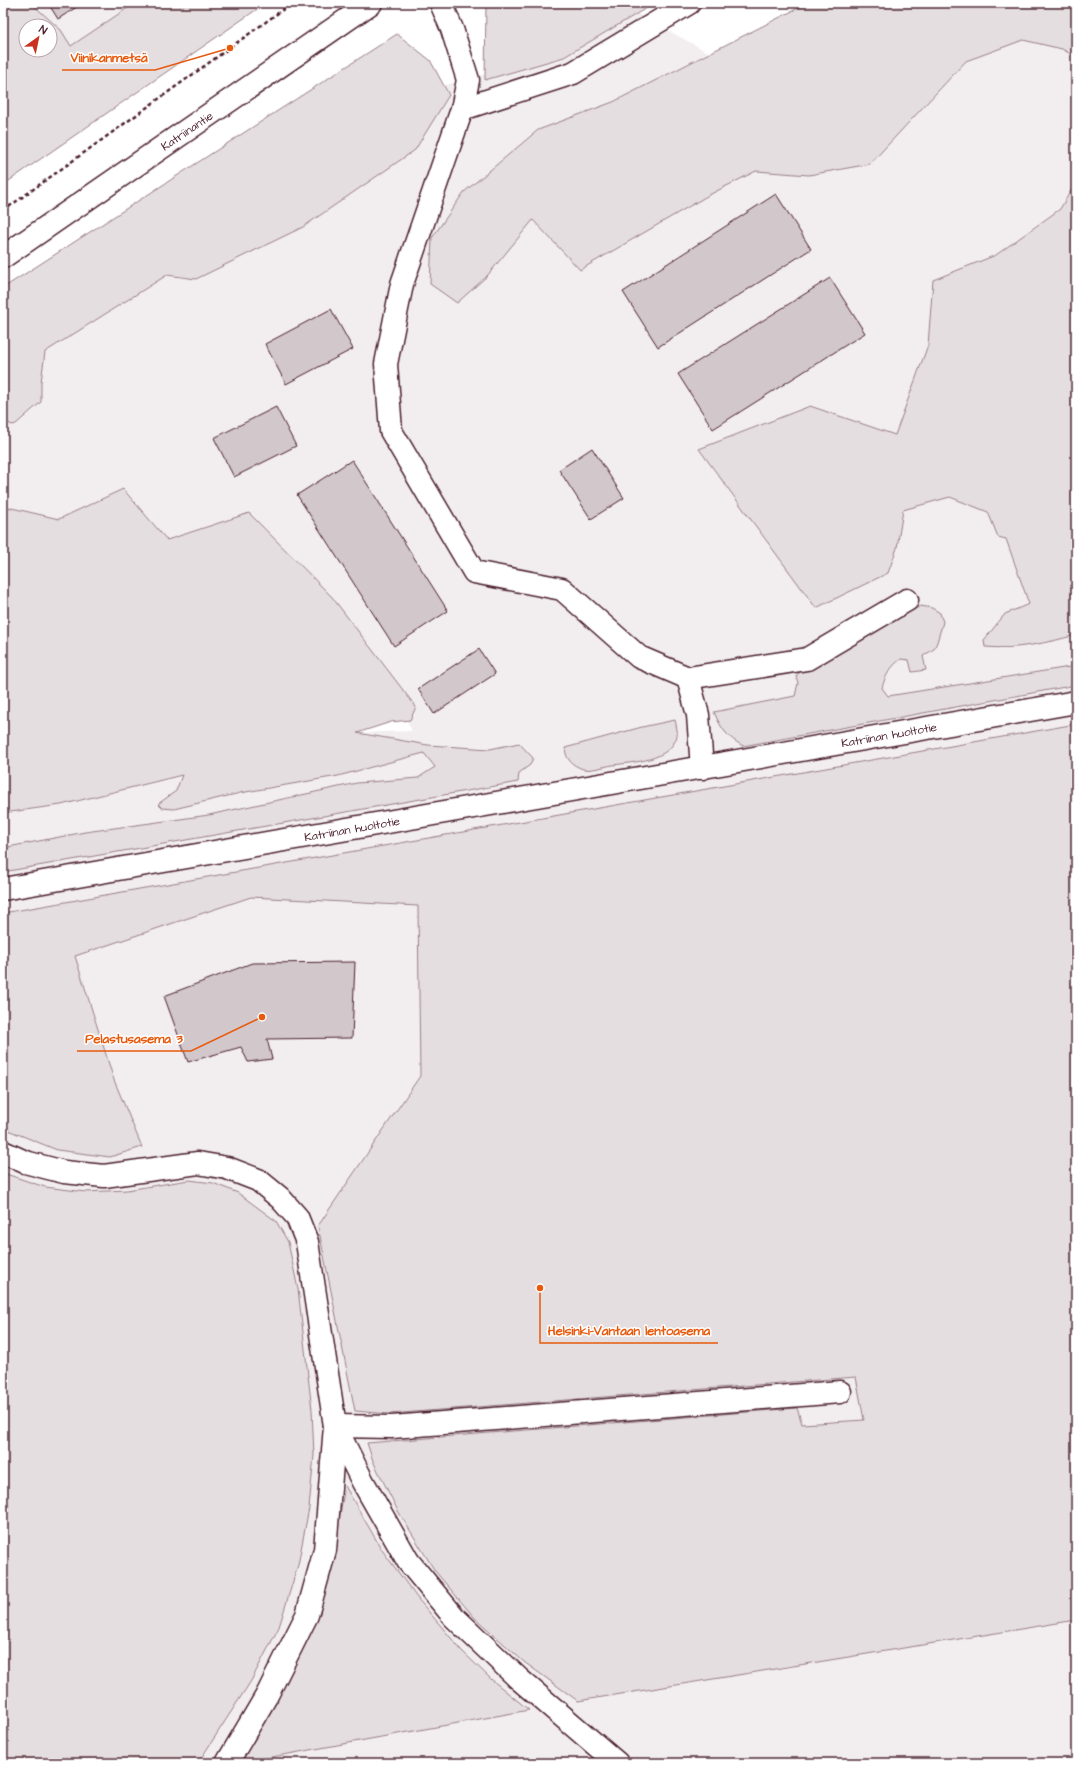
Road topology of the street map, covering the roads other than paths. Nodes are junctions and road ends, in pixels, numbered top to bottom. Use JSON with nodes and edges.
{"nodes":[{"id":1,"x":371,"y":3,"type":"edge"},
{"id":2,"x":440,"y":3,"type":"edge"},
{"id":3,"x":690,"y":3,"type":"edge"},
{"id":4,"x":462,"y":109,"type":"junction"},
{"id":5,"x":3,"y":257,"type":"edge"},
{"id":6,"x":907,"y":600,"type":"dead end"},
{"id":7,"x":688,"y":678,"type":"junction"},
{"id":8,"x":1076,"y":702,"type":"edge"},
{"id":9,"x":702,"y":768,"type":"junction"},
{"id":10,"x":3,"y":889,"type":"edge"},
{"id":11,"x":3,"y":1152,"type":"edge"},
{"id":12,"x":840,"y":1392,"type":"dead end"},
{"id":13,"x":335,"y":1426,"type":"junction"},
{"id":14,"x":227,"y":1763,"type":"edge"},
{"id":15,"x":617,"y":1763,"type":"edge"}],
"edges":[{"from":1,"to":5,"type":"main road","name":"Katriinantie"},
{"from":2,"to":4,"type":"main road"},
{"from":3,"to":4,"type":"main road"},
{"from":4,"to":7,"type":"main road"},
{"from":6,"to":7,"type":"main road"},
{"from":7,"to":9,"type":"main road"},
{"from":8,"to":9,"type":"main road","name":"Katriinan huoltotie"},
{"from":9,"to":10,"type":"main road","name":"Katriinan huoltotie"},
{"from":11,"to":13,"type":"main road"},
{"from":12,"to":13,"type":"main road"},
{"from":13,"to":14,"type":"main road"},
{"from":13,"to":15,"type":"main road"}]}
